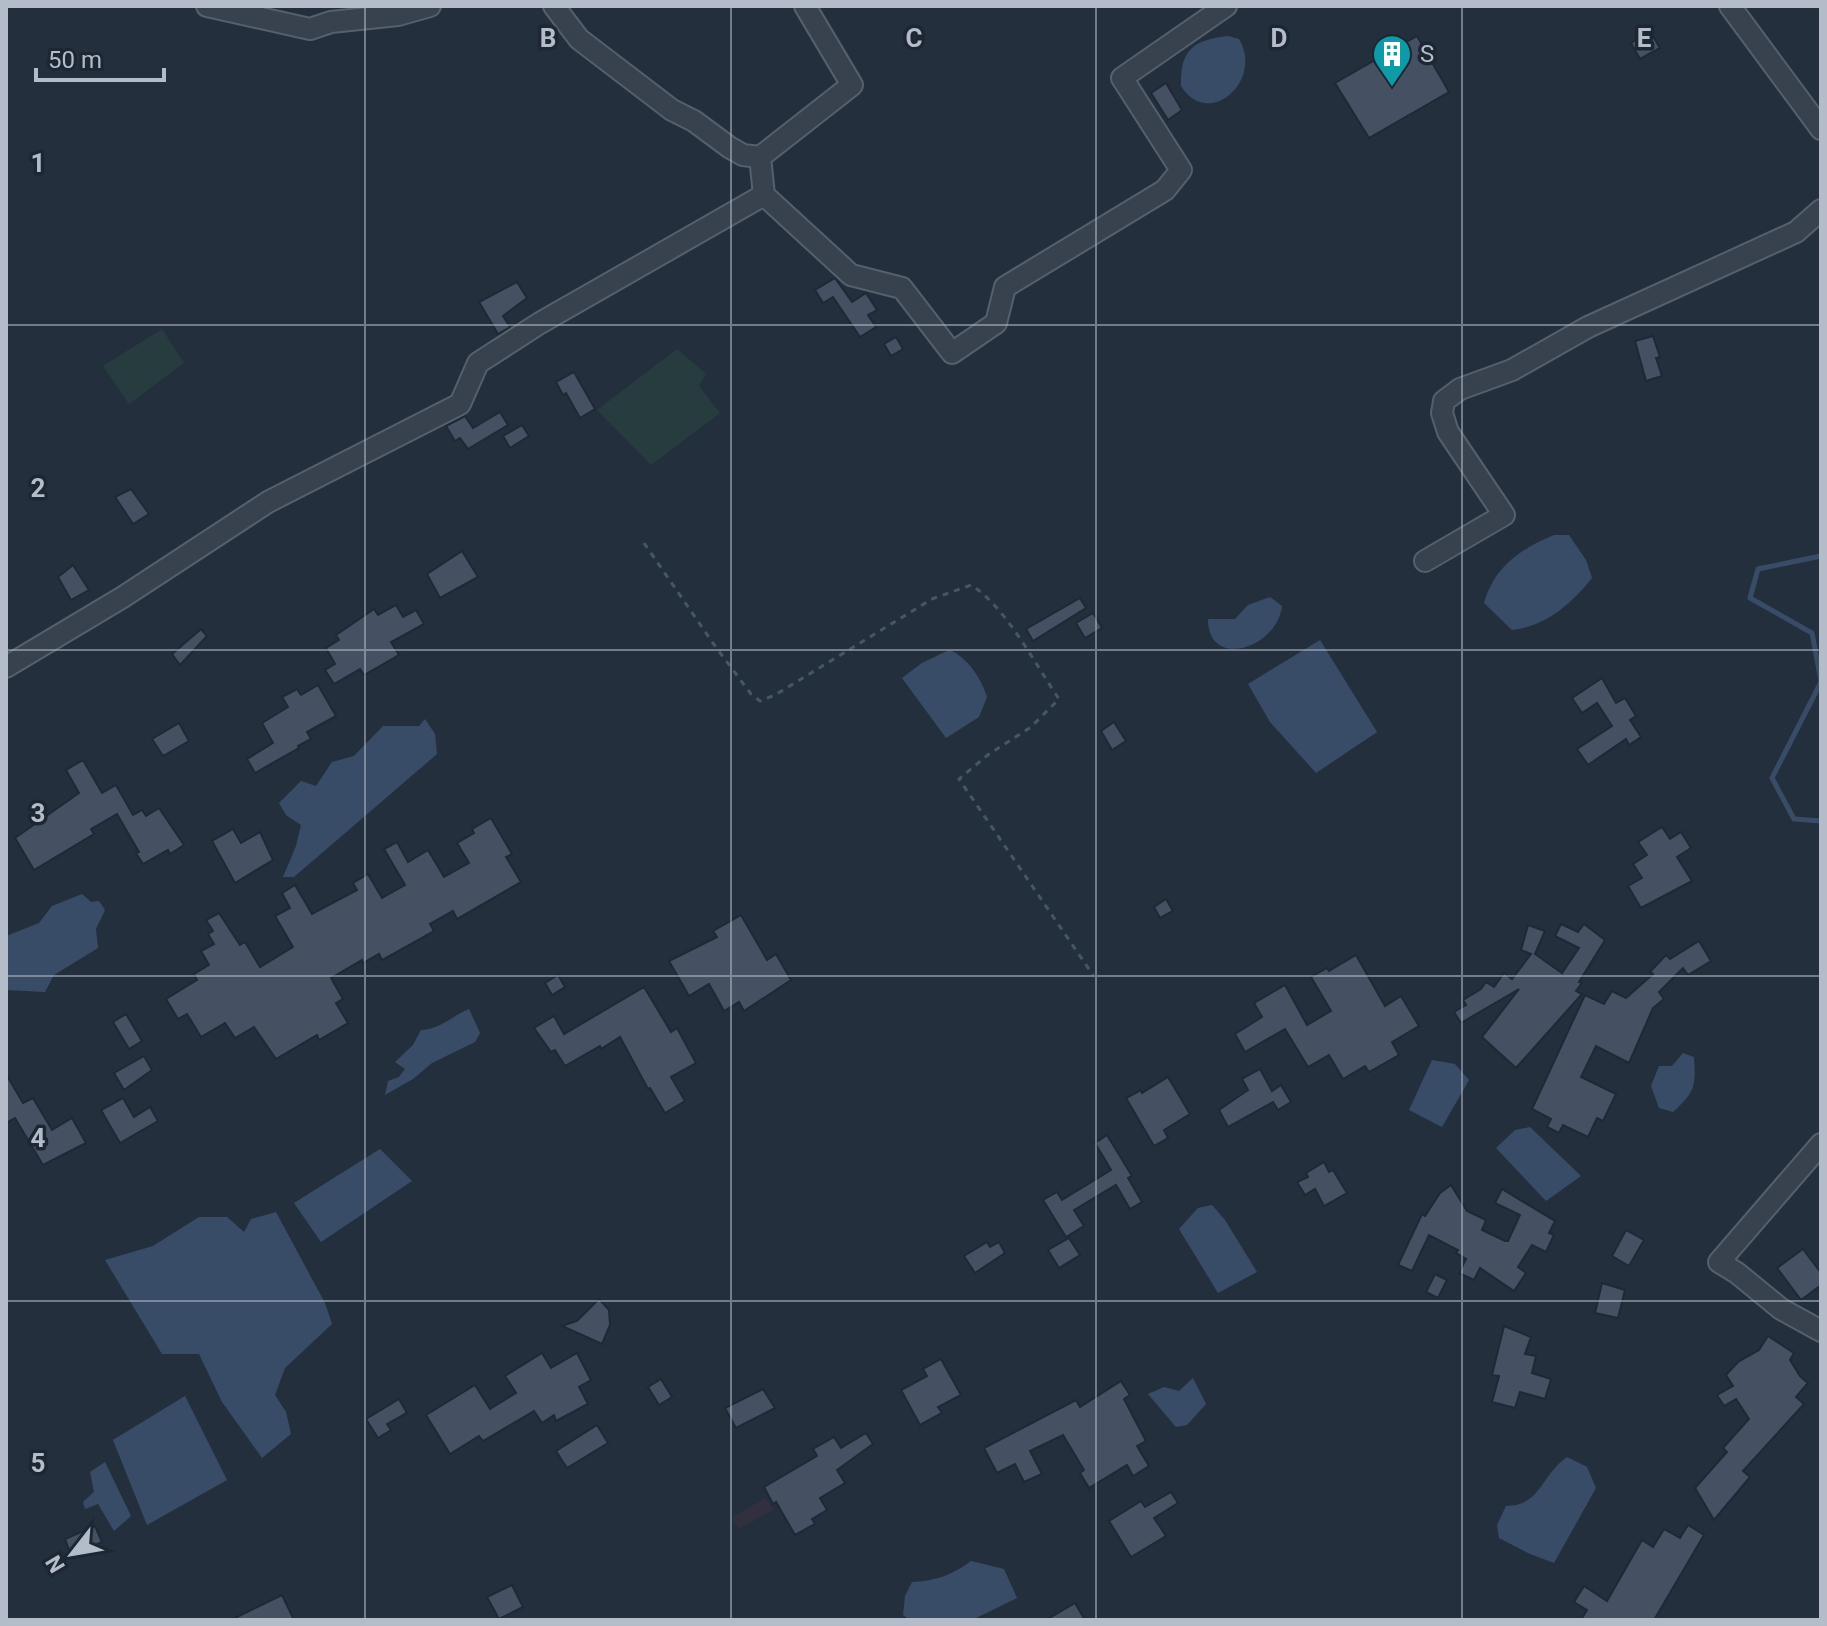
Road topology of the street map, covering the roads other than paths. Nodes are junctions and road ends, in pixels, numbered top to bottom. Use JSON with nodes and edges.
{"nodes":[{"id":1,"x":207,"y":6,"type":"edge"},
{"id":2,"x":430,"y":6,"type":"edge"},
{"id":3,"x":554,"y":6,"type":"edge"},
{"id":4,"x":805,"y":6,"type":"edge"},
{"id":5,"x":1226,"y":6,"type":"edge"},
{"id":6,"x":1730,"y":6,"type":"edge"},
{"id":7,"x":1821,"y":129,"type":"edge"},
{"id":8,"x":760,"y":157,"type":"junction"},
{"id":9,"x":764,"y":195,"type":"junction"},
{"id":10,"x":1821,"y":210,"type":"edge"},
{"id":11,"x":1425,"y":561,"type":"dead end"},
{"id":12,"x":6,"y":667,"type":"edge"},
{"id":13,"x":1821,"y":1144,"type":"edge"},
{"id":14,"x":1821,"y":1331,"type":"edge"}],
"edges":[{"from":1,"to":2,"type":"street"},
{"from":3,"to":8,"type":"street"},
{"from":4,"to":8,"type":"street"},
{"from":5,"to":9,"type":"street"},
{"from":6,"to":7,"type":"street"},
{"from":8,"to":9,"type":"street"},
{"from":9,"to":12,"type":"street"},
{"from":10,"to":11,"type":"street"},
{"from":13,"to":14,"type":"street"}]}
